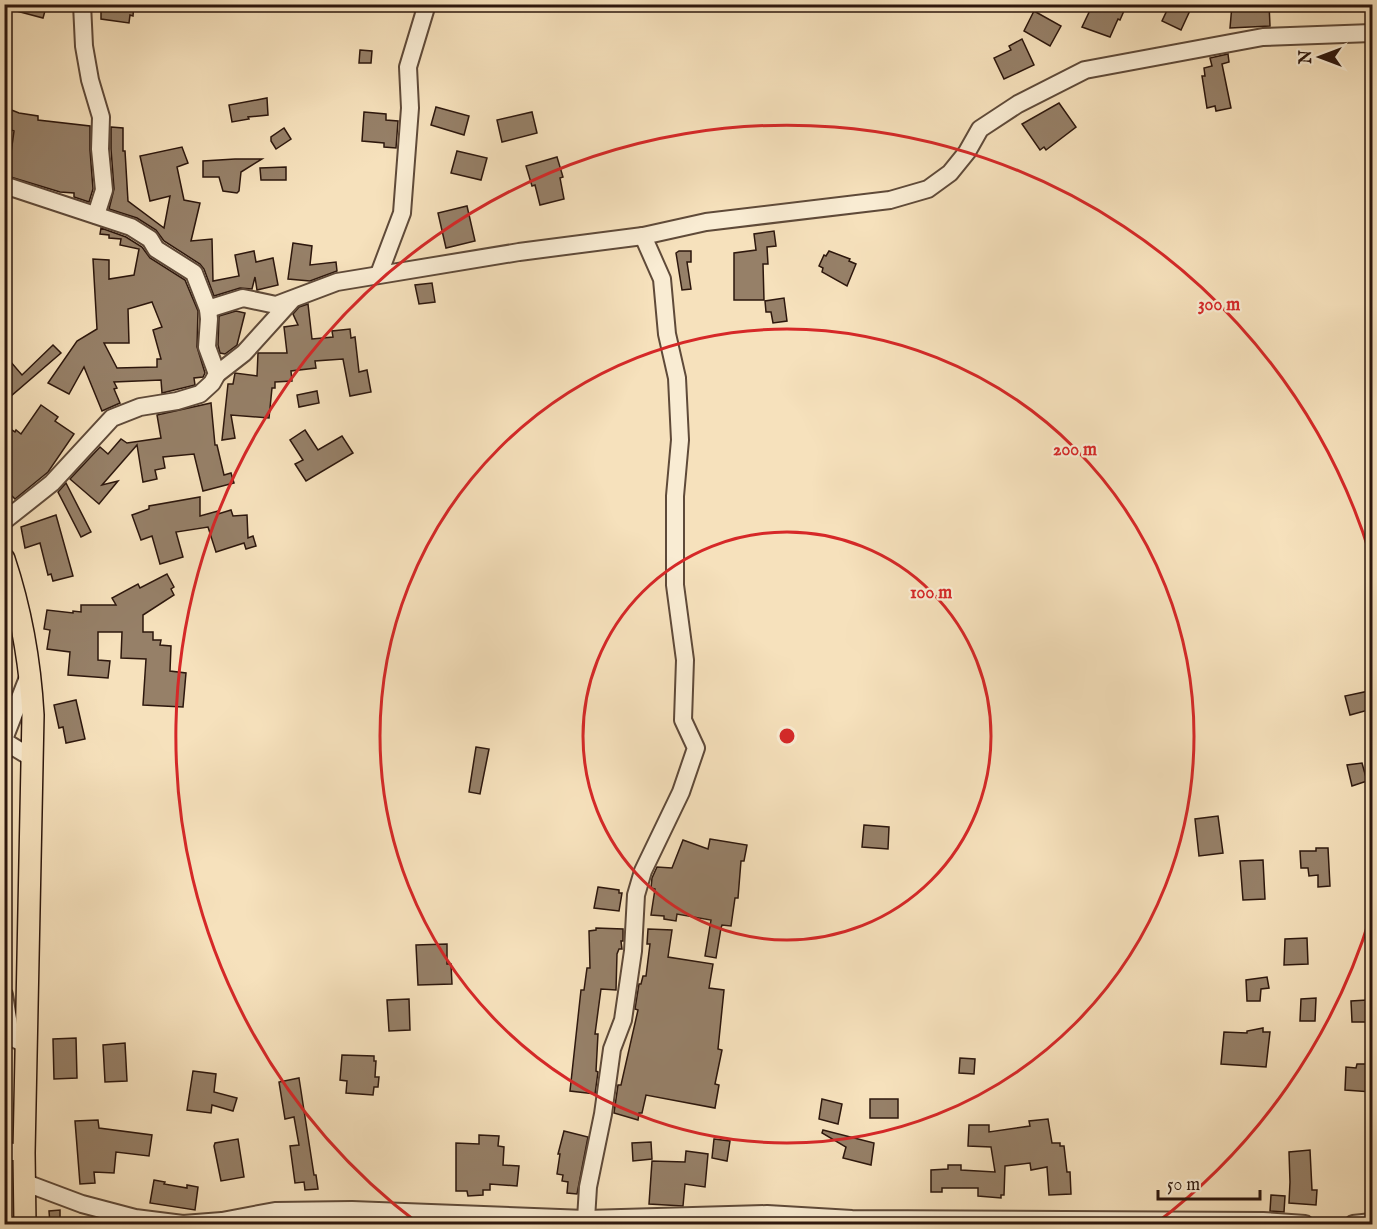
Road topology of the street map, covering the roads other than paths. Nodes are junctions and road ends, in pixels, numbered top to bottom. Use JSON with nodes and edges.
{"nodes":[{"id":1,"x":82,"y":4,"type":"edge"},
{"id":2,"x":427,"y":4,"type":"edge"},
{"id":3,"x":1372,"y":33,"type":"edge"},
{"id":4,"x":4,"y":185,"type":"edge"},
{"id":5,"x":96,"y":215,"type":"junction"},
{"id":6,"x":643,"y":236,"type":"junction"},
{"id":7,"x":379,"y":274,"type":"junction"},
{"id":8,"x":307,"y":292,"type":"junction"},
{"id":9,"x":208,"y":309,"type":"junction"},
{"id":10,"x":217,"y":374,"type":"junction"},
{"id":11,"x":4,"y":521,"type":"edge"},
{"id":12,"x":4,"y":559,"type":"edge"},
{"id":13,"x":30,"y":671,"type":"junction"},
{"id":14,"x":4,"y":740,"type":"edge"},
{"id":15,"x":32,"y":758,"type":"junction"},
{"id":16,"x":4,"y":995,"type":"edge"},
{"id":17,"x":27,"y":1045,"type":"junction"},
{"id":18,"x":14,"y":1152,"type":"edge"},
{"id":19,"x":26,"y":1183,"type":"junction"},
{"id":20,"x":586,"y":1218,"type":"junction"},
{"id":21,"x":748,"y":1219,"type":"edge"},
{"id":22,"x":523,"y":1220,"type":"edge"},
{"id":23,"x":1372,"y":1222,"type":"edge"},
{"id":24,"x":25,"y":1224,"type":"edge"},
{"id":25,"x":183,"y":1224,"type":"edge"},
{"id":26,"x":1305,"y":1224,"type":"edge"},
{"id":27,"x":1353,"y":1224,"type":"edge"}],
"edges":[{"from":1,"to":5,"type":"street"},
{"from":2,"to":7,"type":"street"},
{"from":3,"to":6,"type":"street"},
{"from":4,"to":5,"type":"street"},
{"from":5,"to":9,"type":"street"},
{"from":6,"to":7,"type":"street"},
{"from":6,"to":20,"type":"street"},
{"from":7,"to":8,"type":"street"},
{"from":8,"to":9,"type":"street"},
{"from":8,"to":10,"type":"street"},
{"from":9,"to":10,"type":"street"},
{"from":10,"to":11,"type":"street"},
{"from":12,"to":13,"type":"main road"},
{"from":13,"to":14,"type":"street"},
{"from":13,"to":15,"type":"main road"},
{"from":14,"to":15,"type":"street"},
{"from":15,"to":17,"type":"main road"},
{"from":16,"to":17,"type":"street"},
{"from":17,"to":18,"type":"main road"},
{"from":18,"to":19,"type":"main road"},
{"from":19,"to":24,"type":"main road"},
{"from":19,"to":25,"type":"street"},
{"from":20,"to":21,"type":"street"},
{"from":20,"to":22,"type":"street"},
{"from":21,"to":26,"type":"street"},
{"from":22,"to":25,"type":"street"},
{"from":23,"to":27,"type":"street"}]}
